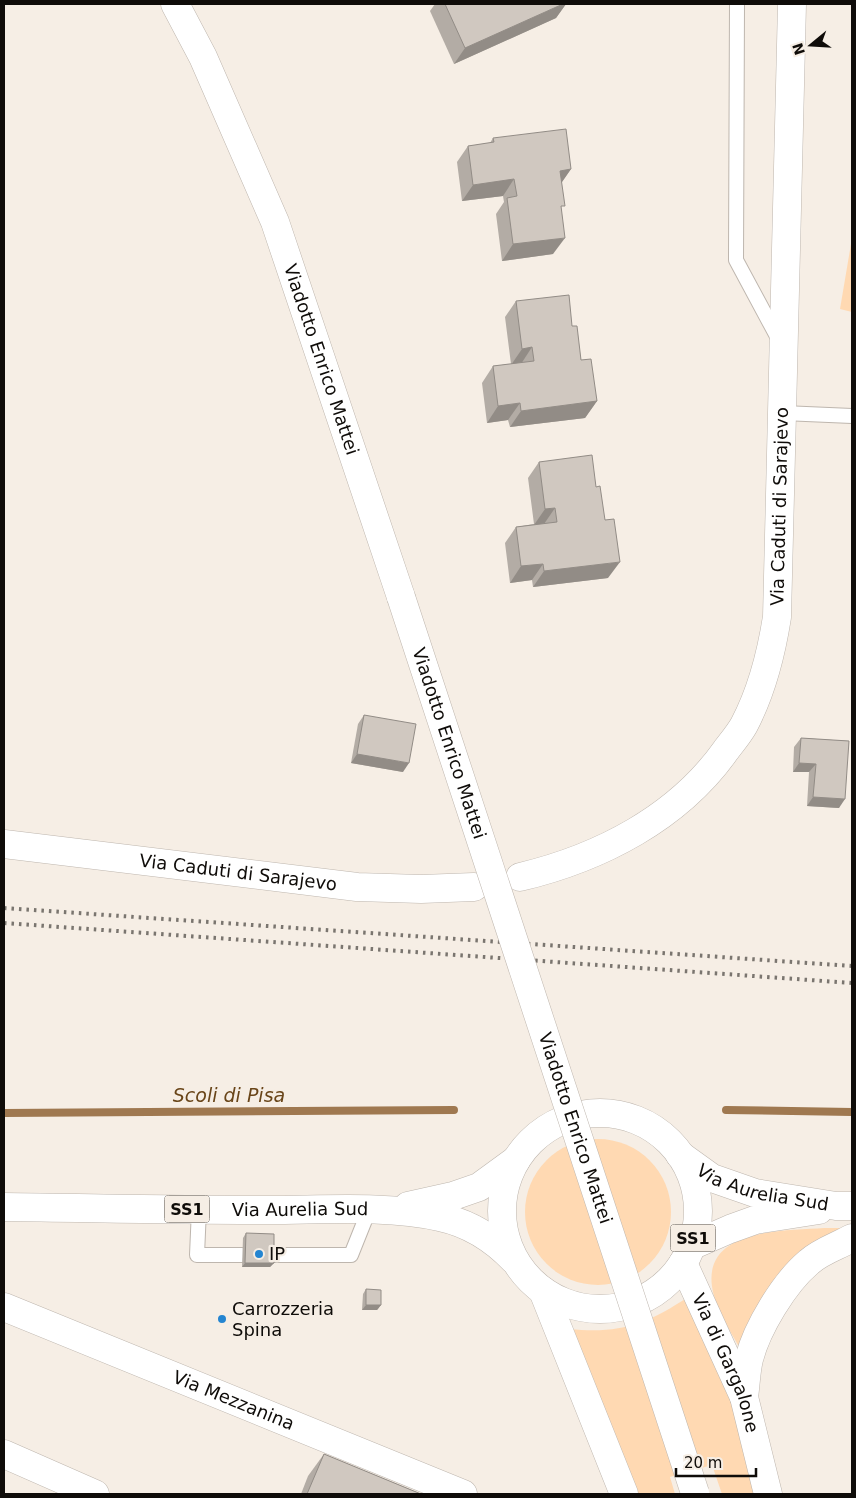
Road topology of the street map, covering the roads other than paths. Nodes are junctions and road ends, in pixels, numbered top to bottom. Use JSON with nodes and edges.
{"nodes":[{"id":1,"x":175,"y":4,"type":"edge"},
{"id":2,"x":737,"y":4,"type":"edge"},
{"id":3,"x":792,"y":4,"type":"edge"},
{"id":4,"x":782,"y":347,"type":"junction"},
{"id":5,"x":783,"y":413,"type":"junction"},
{"id":6,"x":852,"y":416,"type":"edge"},
{"id":7,"x":4,"y":844,"type":"edge"},
{"id":8,"x":520,"y":878,"type":"dead end"},
{"id":9,"x":474,"y":887,"type":"dead end"},
{"id":10,"x":679,"y":1154,"type":"junction"},
{"id":11,"x":517,"y":1159,"type":"junction"},
{"id":12,"x":844,"y":1206,"type":"edge"},
{"id":13,"x":4,"y":1207,"type":"edge"},
{"id":14,"x":199,"y":1209,"type":"junction"},
{"id":15,"x":378,"y":1210,"type":"junction"},
{"id":16,"x":852,"y":1238,"type":"edge"},
{"id":17,"x":687,"y":1254,"type":"junction"},
{"id":18,"x":242,"y":1255,"type":"dead end"},
{"id":19,"x":271,"y":1255,"type":"edge"},
{"id":20,"x":518,"y":1265,"type":"junction"},
{"id":21,"x":543,"y":1291,"type":"junction"},
{"id":22,"x":4,"y":1307,"type":"edge"},
{"id":23,"x":744,"y":1397,"type":"junction"},
{"id":24,"x":4,"y":1454,"type":"edge"},
{"id":25,"x":95,"y":1494,"type":"edge"},
{"id":26,"x":463,"y":1494,"type":"edge"},
{"id":27,"x":624,"y":1494,"type":"edge"},
{"id":28,"x":695,"y":1494,"type":"edge"},
{"id":29,"x":768,"y":1494,"type":"edge"}],
"edges":[{"from":1,"to":28,"type":"street","name":"Viadotto Enrico Mattei","bridge":true},
{"from":2,"to":4,"type":"lane"},
{"from":3,"to":4,"type":"street","name":"Via Caduti di Sarajevo"},
{"from":4,"to":5,"type":"street","name":"Via Caduti di Sarajevo"},
{"from":5,"to":6,"type":"lane"},
{"from":5,"to":8,"type":"street","name":"Via Caduti di Sarajevo"},
{"from":7,"to":9,"type":"street","name":"Via Caduti di Sarajevo"},
{"from":10,"to":11,"type":"street","number":"SS1"},
{"from":10,"to":12,"type":"street","name":"Via Aurelia Sud","number":"SS1"},
{"from":10,"to":17,"type":"street","number":"SS1"},
{"from":11,"to":15,"type":"street","name":"Via Aurelia Sud"},
{"from":11,"to":20,"type":"street","number":"SS1"},
{"from":12,"to":17,"type":"street","number":"SS1"},
{"from":13,"to":14,"type":"street","name":"Via Aurelia Sud","number":"SS1"},
{"from":14,"to":15,"type":"street","name":"Via Aurelia Sud","number":"SS1"},
{"from":14,"to":18,"type":"lane"},
{"from":15,"to":19,"type":"lane"},
{"from":15,"to":20,"type":"street","name":"Via Aurelia Sud"},
{"from":16,"to":23,"type":"street"},
{"from":17,"to":21,"type":"street","number":"SS1"},
{"from":17,"to":23,"type":"street","name":"Via di Gargalone"},
{"from":20,"to":21,"type":"street","number":"SS1"},
{"from":21,"to":27,"type":"street"},
{"from":22,"to":26,"type":"street","name":"Via Mezzanina"},
{"from":23,"to":29,"type":"street","name":"Via di Gargalone"},
{"from":24,"to":25,"type":"street"}]}
